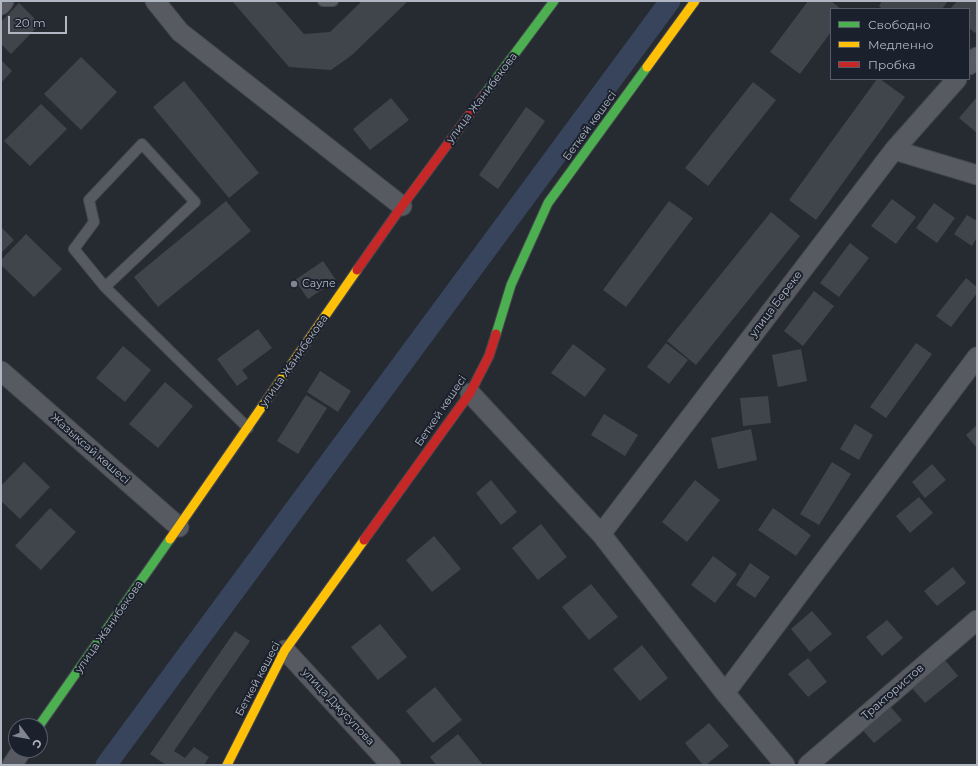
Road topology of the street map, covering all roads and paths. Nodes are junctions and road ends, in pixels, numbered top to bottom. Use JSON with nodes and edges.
{"nodes":[{"id":1,"x":4,"y":1,"type":"edge"},
{"id":2,"x":155,"y":1,"type":"edge"},
{"id":3,"x":323,"y":1,"type":"edge"},
{"id":4,"x":333,"y":1,"type":"edge"},
{"id":5,"x":554,"y":1,"type":"edge"},
{"id":6,"x":695,"y":1,"type":"edge"},
{"id":7,"x":1,"y":5,"type":"edge"},
{"id":8,"x":956,"y":80,"type":"edge"},
{"id":9,"x":894,"y":150,"type":"junction"},
{"id":10,"x":977,"y":175,"type":"edge"},
{"id":11,"x":402,"y":206,"type":"junction"},
{"id":12,"x":106,"y":287,"type":"junction"},
{"id":13,"x":977,"y":357,"type":"edge"},
{"id":14,"x":1,"y":371,"type":"edge"},
{"id":15,"x":470,"y":393,"type":"junction"},
{"id":16,"x":248,"y":428,"type":"junction"},
{"id":17,"x":179,"y":527,"type":"junction"},
{"id":18,"x":602,"y":534,"type":"junction"},
{"id":19,"x":977,"y":620,"type":"edge"},
{"id":20,"x":285,"y":650,"type":"junction"},
{"id":21,"x":725,"y":693,"type":"junction"},
{"id":22,"x":45,"y":718,"type":"edge"},
{"id":23,"x":227,"y":765,"type":"edge"},
{"id":24,"x":391,"y":765,"type":"edge"},
{"id":25,"x":785,"y":765,"type":"edge"},
{"id":26,"x":808,"y":765,"type":"edge"}],
"edges":[{"from":1,"to":7,"type":"street"},
{"from":2,"to":11,"type":"street"},
{"from":3,"to":4,"type":"lane"},
{"from":5,"to":11,"type":"street","name":"улица Жанибекова"},
{"from":6,"to":15,"type":"street","name":"Беткей көшесі"},
{"from":8,"to":9,"type":"street","name":"улица Береке"},
{"from":9,"to":10,"type":"street"},
{"from":9,"to":18,"type":"street","name":"улица Береке"},
{"from":11,"to":16,"type":"street","name":"улица Жанибекова"},
{"from":12,"to":12,"type":"lane"},
{"from":12,"to":16,"type":"lane"},
{"from":13,"to":21,"type":"street"},
{"from":14,"to":17,"type":"street","name":"Жазықсай көшесі"},
{"from":15,"to":18,"type":"street"},
{"from":15,"to":20,"type":"street","name":"Беткей көшесі"},
{"from":16,"to":17,"type":"street","name":"улица Жанибекова"},
{"from":17,"to":22,"type":"street","name":"улица Жанибекова"},
{"from":18,"to":21,"type":"street"},
{"from":19,"to":26,"type":"street","name":"Трактористов"},
{"from":20,"to":23,"type":"street","name":"Беткей көшесі"},
{"from":20,"to":24,"type":"street","name":"улица Джусупова"},
{"from":21,"to":25,"type":"street"}]}
